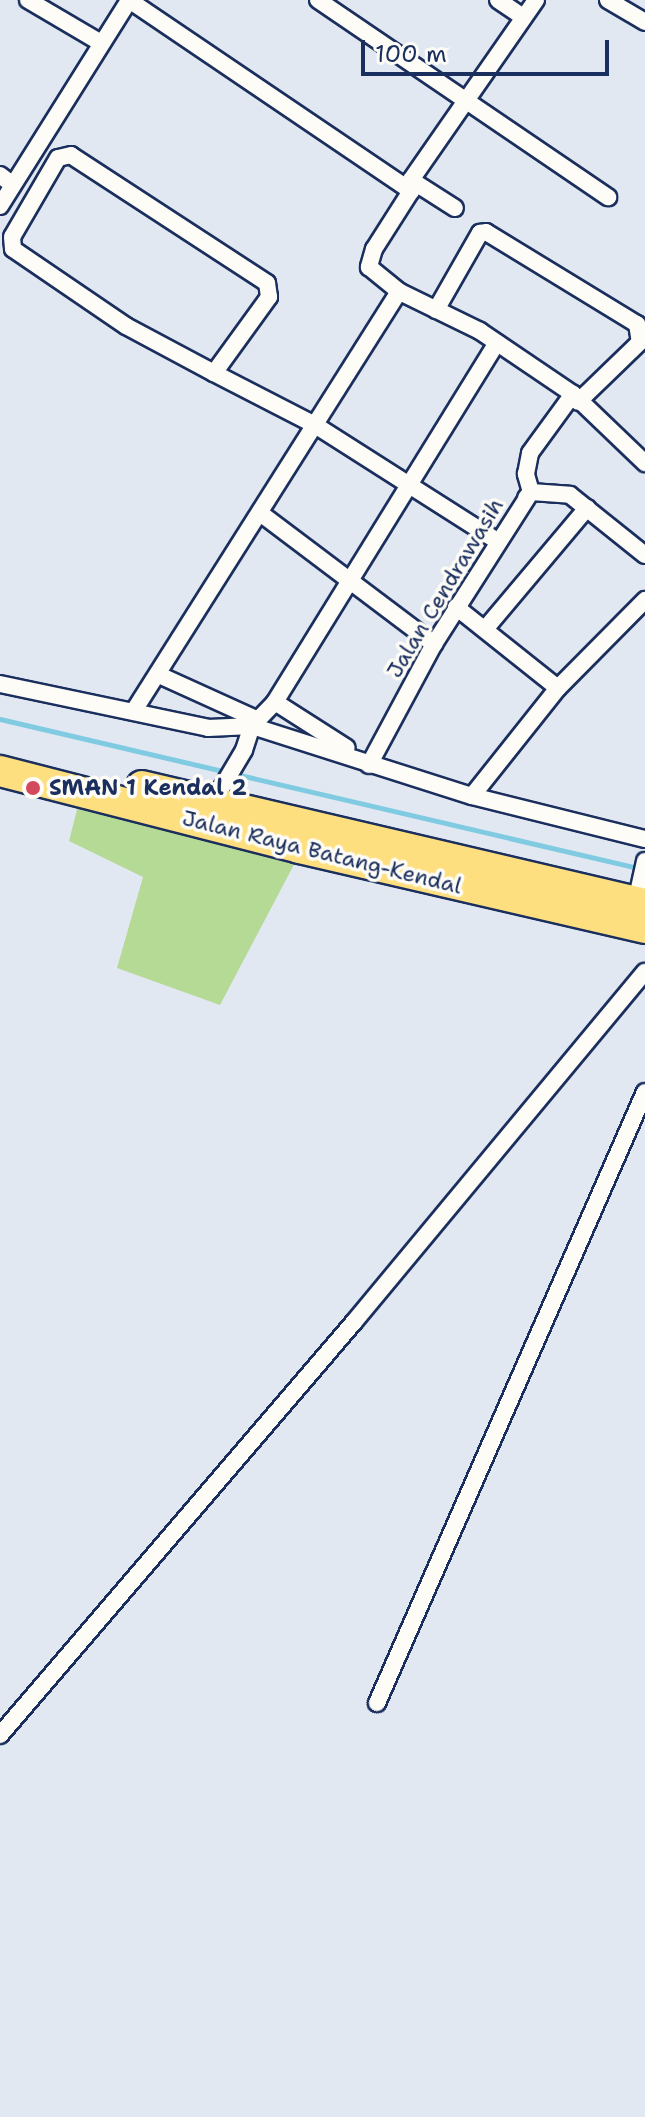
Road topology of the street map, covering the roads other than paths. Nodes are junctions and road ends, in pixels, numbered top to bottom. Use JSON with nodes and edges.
{"nodes":[{"id":1,"x":28,"y":0,"type":"edge"},
{"id":2,"x":129,"y":0,"type":"edge"},
{"id":3,"x":318,"y":0,"type":"edge"},
{"id":4,"x":498,"y":0,"type":"edge"},
{"id":5,"x":536,"y":0,"type":"edge"},
{"id":6,"x":608,"y":0,"type":"edge"},
{"id":7,"x":523,"y":17,"type":"junction"},
{"id":8,"x":645,"y":22,"type":"edge"},
{"id":9,"x":101,"y":43,"type":"junction"},
{"id":10,"x":463,"y":102,"type":"junction"},
{"id":11,"x":6,"y":180,"type":"edge"},
{"id":12,"x":411,"y":186,"type":"junction"},
{"id":13,"x":608,"y":197,"type":"dead end"},
{"id":14,"x":0,"y":206,"type":"edge"},
{"id":15,"x":455,"y":208,"type":"dead end"},
{"id":16,"x":399,"y":291,"type":"junction"},
{"id":17,"x":436,"y":310,"type":"junction"},
{"id":18,"x":497,"y":343,"type":"junction"},
{"id":19,"x":214,"y":373,"type":"junction"},
{"id":20,"x":576,"y":398,"type":"junction"},
{"id":21,"x":315,"y":425,"type":"junction"},
{"id":22,"x":645,"y":463,"type":"edge"},
{"id":23,"x":410,"y":484,"type":"junction"},
{"id":24,"x":531,"y":492,"type":"junction"},
{"id":25,"x":587,"y":508,"type":"junction"},
{"id":26,"x":260,"y":513,"type":"junction"},
{"id":27,"x":497,"y":541,"type":"junction"},
{"id":28,"x":645,"y":555,"type":"edge"},
{"id":29,"x":349,"y":583,"type":"junction"},
{"id":30,"x":645,"y":600,"type":"edge"},
{"id":31,"x":456,"y":607,"type":"junction"},
{"id":32,"x":486,"y":628,"type":"junction"},
{"id":33,"x":434,"y":644,"type":"junction"},
{"id":34,"x":159,"y":675,"type":"junction"},
{"id":35,"x":0,"y":684,"type":"edge"},
{"id":36,"x":558,"y":688,"type":"junction"},
{"id":37,"x":275,"y":702,"type":"junction"},
{"id":38,"x":135,"y":709,"type":"junction"},
{"id":39,"x":255,"y":723,"type":"junction"},
{"id":40,"x":0,"y":751,"type":"edge"},
{"id":41,"x":365,"y":761,"type":"junction"},
{"id":42,"x":0,"y":771,"type":"edge"},
{"id":43,"x":472,"y":796,"type":"junction"},
{"id":44,"x":212,"y":804,"type":"junction"},
{"id":45,"x":645,"y":839,"type":"edge"},
{"id":46,"x":645,"y":861,"type":"edge"},
{"id":47,"x":642,"y":903,"type":"edge"},
{"id":48,"x":645,"y":972,"type":"edge"},
{"id":49,"x":645,"y":1092,"type":"edge"},
{"id":50,"x":377,"y":1703,"type":"dead end"},
{"id":51,"x":0,"y":1735,"type":"edge"}],
"edges":[{"from":1,"to":9,"type":"street"},
{"from":2,"to":9,"type":"street"},
{"from":2,"to":12,"type":"street"},
{"from":3,"to":10,"type":"street"},
{"from":4,"to":7,"type":"street"},
{"from":5,"to":7,"type":"street"},
{"from":6,"to":8,"type":"street"},
{"from":7,"to":10,"type":"street"},
{"from":9,"to":11,"type":"street"},
{"from":10,"to":12,"type":"street"},
{"from":10,"to":13,"type":"street"},
{"from":11,"to":14,"type":"street"},
{"from":12,"to":15,"type":"street"},
{"from":12,"to":16,"type":"street"},
{"from":16,"to":17,"type":"street"},
{"from":16,"to":21,"type":"street"},
{"from":17,"to":18,"type":"street"},
{"from":17,"to":20,"type":"street","name":"Jalan Cendrawasih"},
{"from":18,"to":20,"type":"street"},
{"from":18,"to":23,"type":"street"},
{"from":19,"to":19,"type":"street"},
{"from":19,"to":21,"type":"street"},
{"from":20,"to":22,"type":"street"},
{"from":20,"to":24,"type":"street","name":"Jalan Cendrawasih"},
{"from":21,"to":23,"type":"street"},
{"from":21,"to":26,"type":"street"},
{"from":23,"to":27,"type":"street"},
{"from":23,"to":29,"type":"street"},
{"from":24,"to":25,"type":"street"},
{"from":24,"to":27,"type":"street","name":"Jalan Cendrawasih"},
{"from":25,"to":28,"type":"street"},
{"from":25,"to":32,"type":"street"},
{"from":26,"to":29,"type":"street"},
{"from":26,"to":34,"type":"street"},
{"from":27,"to":31,"type":"street","name":"Jalan Cendrawasih"},
{"from":29,"to":33,"type":"street"},
{"from":29,"to":37,"type":"street"},
{"from":30,"to":36,"type":"street"},
{"from":31,"to":32,"type":"street"},
{"from":31,"to":33,"type":"street","name":"Jalan Cendrawasih"},
{"from":32,"to":36,"type":"street"},
{"from":33,"to":41,"type":"street","name":"Jalan Cendrawasih"},
{"from":34,"to":38,"type":"street"},
{"from":34,"to":39,"type":"street"},
{"from":35,"to":38,"type":"street"},
{"from":36,"to":43,"type":"street"},
{"from":37,"to":39,"type":"street"},
{"from":37,"to":41,"type":"street"},
{"from":38,"to":39,"type":"street"},
{"from":39,"to":41,"type":"street"},
{"from":39,"to":44,"type":"street"},
{"from":40,"to":44,"type":"highway","name":"Jalan Raya Batang-Kendal"},
{"from":41,"to":43,"type":"street"},
{"from":42,"to":47,"type":"highway","name":"Jalan Raya Batang-Kendal"},
{"from":43,"to":45,"type":"street"},
{"from":44,"to":47,"type":"highway","name":"Jalan Raya Batang-Kendal"},
{"from":46,"to":47,"type":"street"},
{"from":48,"to":51,"type":"street"},
{"from":49,"to":50,"type":"street"}]}
